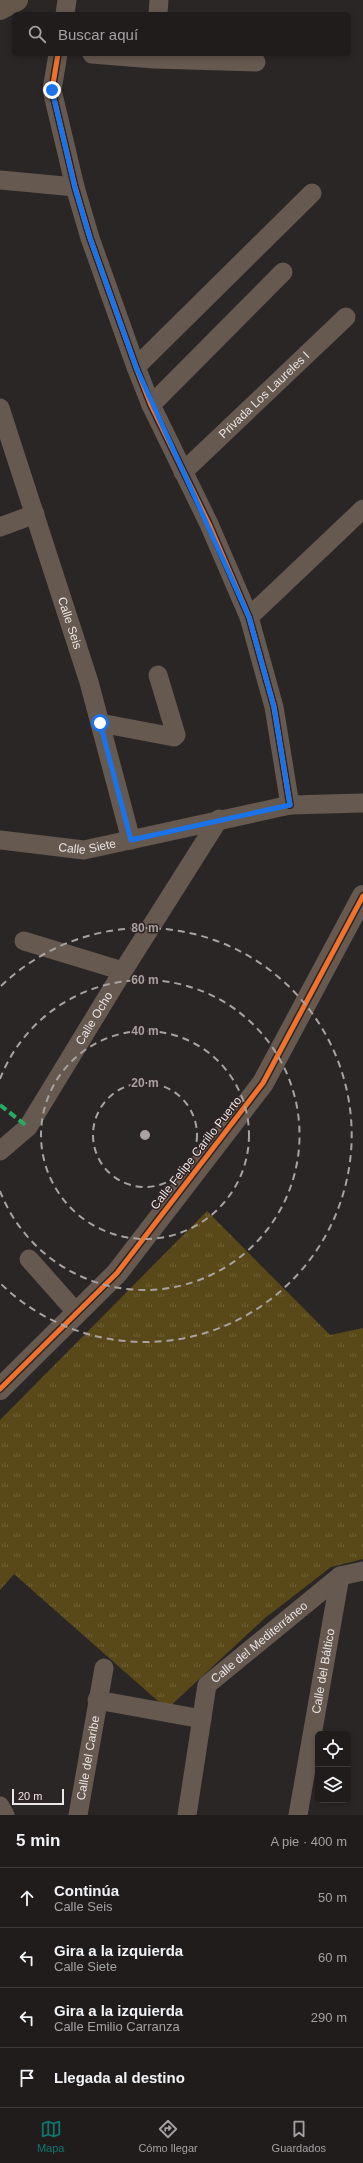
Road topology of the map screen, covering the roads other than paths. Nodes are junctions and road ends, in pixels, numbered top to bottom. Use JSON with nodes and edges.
{"nodes":[{"id":1,"x":16,"y":0,"type":"edge"},
{"id":2,"x":67,"y":0,"type":"edge"},
{"id":3,"x":159,"y":0,"type":"edge"},
{"id":4,"x":0,"y":9,"type":"edge"},
{"id":5,"x":65,"y":12,"type":"edge"},
{"id":6,"x":158,"y":12,"type":"edge"},
{"id":7,"x":58,"y":56,"type":"edge"},
{"id":8,"x":133,"y":56,"type":"edge"},
{"id":9,"x":154,"y":57,"type":"edge"},
{"id":10,"x":256,"y":62,"type":"dead end"},
{"id":11,"x":0,"y":180,"type":"edge"},
{"id":12,"x":75,"y":188,"type":"junction"},
{"id":13,"x":312,"y":193,"type":"dead end"},
{"id":14,"x":283,"y":272,"type":"dead end"},
{"id":15,"x":346,"y":317,"type":"dead end"},
{"id":16,"x":136,"y":367,"type":"junction"},
{"id":17,"x":151,"y":405,"type":"junction"},
{"id":18,"x":0,"y":408,"type":"edge"},
{"id":19,"x":183,"y":472,"type":"junction"},
{"id":20,"x":363,"y":509,"type":"edge"},
{"id":21,"x":36,"y":514,"type":"junction"},
{"id":22,"x":0,"y":528,"type":"edge"},
{"id":23,"x":249,"y":617,"type":"junction"},
{"id":24,"x":158,"y":675,"type":"dead end"},
{"id":25,"x":100,"y":723,"type":"junction"},
{"id":26,"x":363,"y":803,"type":"edge"},
{"id":27,"x":290,"y":805,"type":"junction"},
{"id":28,"x":219,"y":819,"type":"junction"},
{"id":29,"x":0,"y":840,"type":"edge"},
{"id":30,"x":131,"y":840,"type":"junction"},
{"id":31,"x":363,"y":896,"type":"edge"},
{"id":32,"x":24,"y":941,"type":"dead end"},
{"id":33,"x":122,"y":971,"type":"junction"},
{"id":34,"x":0,"y":1151,"type":"edge"},
{"id":35,"x":29,"y":1259,"type":"dead end"},
{"id":36,"x":76,"y":1312,"type":"junction"},
{"id":37,"x":0,"y":1389,"type":"edge"},
{"id":38,"x":363,"y":1571,"type":"edge"},
{"id":39,"x":340,"y":1576,"type":"junction"},
{"id":40,"x":104,"y":1668,"type":"dead end"},
{"id":41,"x":97,"y":1700,"type":"junction"},
{"id":42,"x":202,"y":1718,"type":"junction"},
{"id":43,"x":0,"y":1806,"type":"edge"},
{"id":44,"x":5,"y":1815,"type":"edge"},
{"id":45,"x":78,"y":1815,"type":"edge"},
{"id":46,"x":187,"y":1815,"type":"edge"},
{"id":47,"x":298,"y":1815,"type":"edge"}],
"edges":[{"from":1,"to":4,"type":"main road"},
{"from":2,"to":5,"type":"street"},
{"from":3,"to":6,"type":"street"},
{"from":7,"to":12,"type":"street"},
{"from":8,"to":9,"type":"street"},
{"from":9,"to":10,"type":"street"},
{"from":11,"to":12,"type":"street"},
{"from":12,"to":16,"type":"street"},
{"from":13,"to":16,"type":"street"},
{"from":14,"to":17,"type":"street"},
{"from":15,"to":19,"type":"street","name":"Privada Los Laureles I"},
{"from":16,"to":17,"type":"street"},
{"from":17,"to":19,"type":"street"},
{"from":18,"to":21,"type":"street","name":"Calle Seis"},
{"from":19,"to":23,"type":"street"},
{"from":20,"to":23,"type":"street"},
{"from":21,"to":22,"type":"street"},
{"from":21,"to":25,"type":"street","name":"Calle Seis"},
{"from":23,"to":27,"type":"street"},
{"from":24,"to":25,"type":"street"},
{"from":25,"to":30,"type":"street","name":"Calle Seis"},
{"from":26,"to":27,"type":"street","name":"Calle Siete"},
{"from":27,"to":28,"type":"street","name":"Calle Siete"},
{"from":28,"to":30,"type":"street","name":"Calle Siete"},
{"from":28,"to":33,"type":"street","name":"Calle Ocho"},
{"from":29,"to":30,"type":"street","name":"Calle Siete"},
{"from":31,"to":36,"type":"street","name":"Calle Felipe Carillo Puerto"},
{"from":32,"to":33,"type":"street"},
{"from":33,"to":34,"type":"street","name":"Calle Ocho"},
{"from":35,"to":36,"type":"street"},
{"from":36,"to":37,"type":"street","name":"Calle Felipe Carillo Puerto"},
{"from":38,"to":39,"type":"street","name":"Calle del Mediterráneo"},
{"from":39,"to":42,"type":"street","name":"Calle del Mediterráneo"},
{"from":39,"to":47,"type":"street","name":"Calle del Báltico"},
{"from":40,"to":41,"type":"street","name":"Calle del Caribe"},
{"from":41,"to":42,"type":"street","name":"Calle del Caribe"},
{"from":41,"to":45,"type":"street","name":"Calle del Caribe"},
{"from":42,"to":46,"type":"street","name":"Calle del Mediterráneo"},
{"from":43,"to":44,"type":"street"}]}
